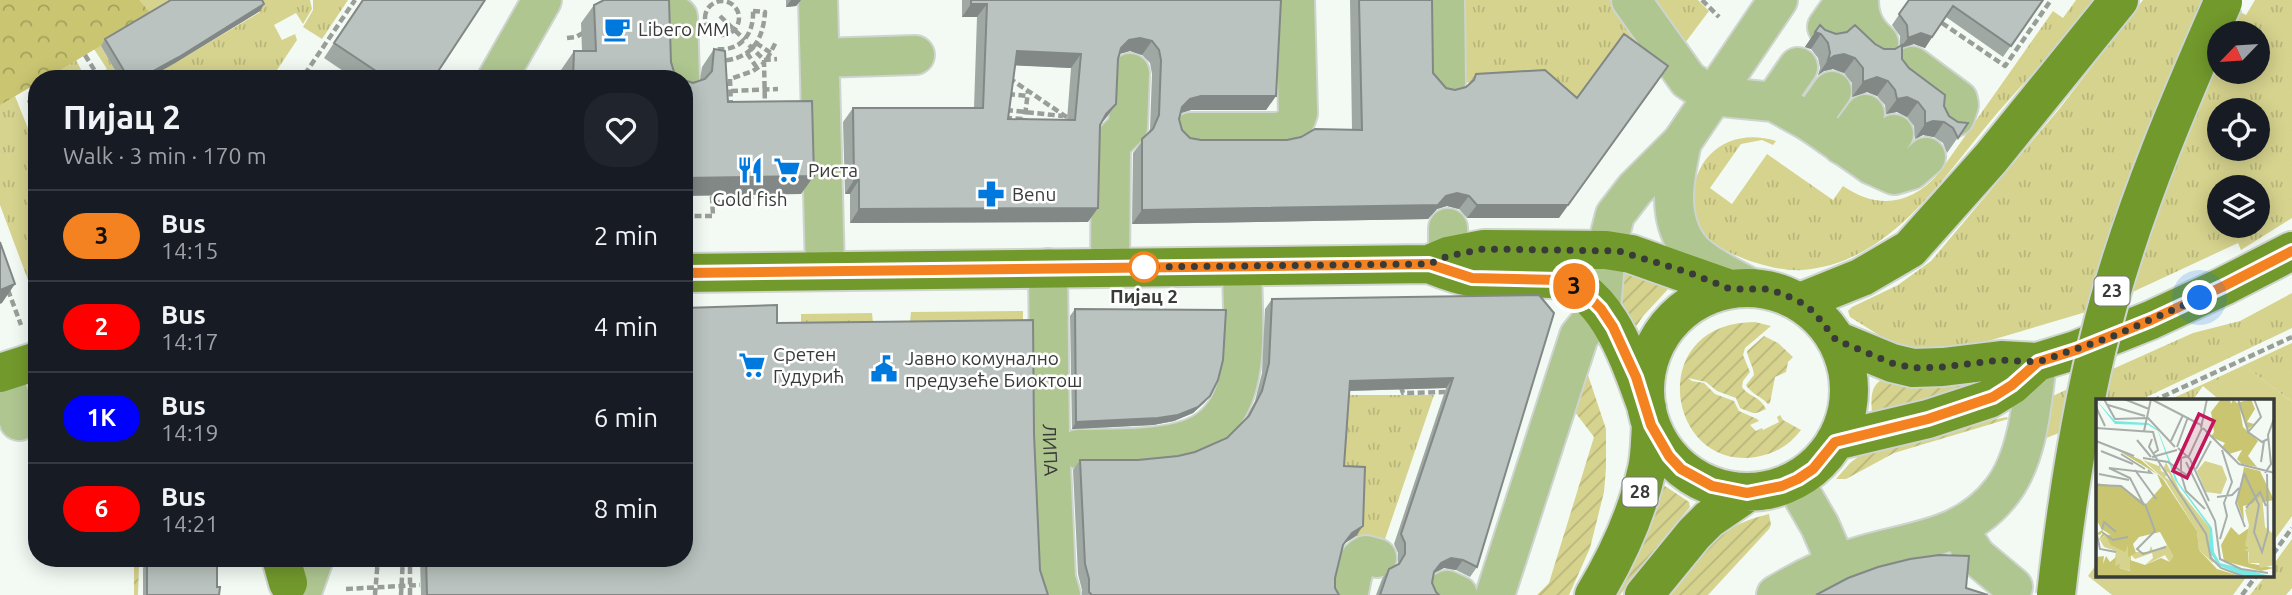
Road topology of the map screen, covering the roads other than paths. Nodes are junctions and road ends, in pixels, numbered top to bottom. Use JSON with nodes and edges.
{"nodes":[{"id":1,"x":542,"y":0,"type":"edge"},
{"id":2,"x":818,"y":0,"type":"edge"},
{"id":3,"x":1295,"y":0,"type":"edge"},
{"id":4,"x":1445,"y":0,"type":"edge"},
{"id":5,"x":1631,"y":0,"type":"edge"},
{"id":6,"x":1778,"y":0,"type":"edge"},
{"id":7,"x":1859,"y":0,"type":"edge"},
{"id":8,"x":2119,"y":0,"type":"edge"},
{"id":9,"x":2224,"y":1,"type":"edge"},
{"id":10,"x":678,"y":17,"type":"dead end"},
{"id":11,"x":1871,"y":44,"type":"edge"},
{"id":12,"x":915,"y":55,"type":"dead end"},
{"id":13,"x":820,"y":58,"type":"junction"},
{"id":14,"x":1798,"y":67,"type":"dead end"},
{"id":15,"x":502,"y":70,"type":"edge"},
{"id":16,"x":680,"y":70,"type":"edge"},
{"id":17,"x":1130,"y":73,"type":"dead end"},
{"id":18,"x":1923,"y":81,"type":"edge"},
{"id":19,"x":1446,"y":82,"type":"dead end"},
{"id":20,"x":1832,"y":91,"type":"dead end"},
{"id":21,"x":1712,"y":96,"type":"junction"},
{"id":22,"x":1774,"y":102,"type":"junction"},
{"id":23,"x":1955,"y":117,"type":"edge"},
{"id":24,"x":1810,"y":122,"type":"junction"},
{"id":25,"x":1879,"y":124,"type":"dead end"},
{"id":26,"x":1191,"y":132,"type":"dead end"},
{"id":27,"x":1682,"y":142,"type":"junction"},
{"id":28,"x":1857,"y":155,"type":"junction"},
{"id":29,"x":1926,"y":157,"type":"dead end"},
{"id":30,"x":1442,"y":249,"type":"junction"},
{"id":31,"x":1606,"y":250,"type":"junction"},
{"id":32,"x":2292,"y":251,"type":"edge"},
{"id":33,"x":1110,"y":267,"type":"junction"},
{"id":34,"x":1242,"y":267,"type":"junction"},
{"id":35,"x":825,"y":270,"type":"junction"},
{"id":36,"x":693,"y":273,"type":"edge"},
{"id":37,"x":1048,"y":286,"type":"junction"},
{"id":38,"x":1740,"y":288,"type":"junction"},
{"id":39,"x":1800,"y":302,"type":"junction"},
{"id":40,"x":1601,"y":309,"type":"junction"},
{"id":41,"x":1836,"y":340,"type":"junction"},
{"id":42,"x":28,"y":345,"type":"edge"},
{"id":43,"x":2038,"y":362,"type":"junction"},
{"id":44,"x":0,"y":373,"type":"edge"},
{"id":45,"x":1649,"y":417,"type":"junction"},
{"id":46,"x":19,"y":421,"type":"dead end"},
{"id":47,"x":1835,"y":442,"type":"junction"},
{"id":48,"x":1078,"y":449,"type":"dead end"},
{"id":49,"x":1794,"y":481,"type":"junction"},
{"id":50,"x":1747,"y":493,"type":"junction"},
{"id":51,"x":1958,"y":528,"type":"junction"},
{"id":52,"x":1377,"y":558,"type":"dead end"},
{"id":53,"x":1839,"y":577,"type":"edge"},
{"id":54,"x":2013,"y":587,"type":"dead end"},
{"id":55,"x":1349,"y":592,"type":"dead end"},
{"id":56,"x":1061,"y":595,"type":"edge"},
{"id":57,"x":1494,"y":595,"type":"edge"},
{"id":58,"x":1594,"y":595,"type":"edge"},
{"id":59,"x":1644,"y":595,"type":"edge"},
{"id":60,"x":2056,"y":595,"type":"edge"}],
"edges":[{"from":1,"to":15,"type":"street"},
{"from":2,"to":13,"type":"street"},
{"from":3,"to":26,"type":"street"},
{"from":4,"to":19,"type":"street"},
{"from":5,"to":21,"type":"street"},
{"from":6,"to":21,"type":"street"},
{"from":7,"to":11,"type":"street"},
{"from":8,"to":39,"type":"main road"},
{"from":9,"to":60,"type":"main road","number":"23","bridge":true},
{"from":10,"to":16,"type":"street"},
{"from":12,"to":13,"type":"street"},
{"from":13,"to":35,"type":"street"},
{"from":14,"to":22,"type":"street"},
{"from":17,"to":33,"type":"street"},
{"from":18,"to":23,"type":"street"},
{"from":20,"to":24,"type":"street"},
{"from":21,"to":22,"type":"street"},
{"from":21,"to":27,"type":"street"},
{"from":22,"to":24,"type":"street"},
{"from":24,"to":28,"type":"street"},
{"from":25,"to":28,"type":"street"},
{"from":27,"to":31,"type":"street"},
{"from":27,"to":38,"type":"street"},
{"from":28,"to":29,"type":"street"},
{"from":30,"to":31,"type":"main road"},
{"from":30,"to":34,"type":"main road"},
{"from":30,"to":40,"type":"main road"},
{"from":31,"to":38,"type":"main road"},
{"from":31,"to":40,"type":"street"},
{"from":32,"to":43,"type":"main road"},
{"from":33,"to":34,"type":"main road"},
{"from":33,"to":37,"type":"main road"},
{"from":34,"to":48,"type":"street"},
{"from":35,"to":36,"type":"main road"},
{"from":35,"to":37,"type":"main road"},
{"from":37,"to":56,"type":"street","name":"ЛИПА"},
{"from":38,"to":39,"type":"main road"},
{"from":38,"to":45,"type":"main road"},
{"from":39,"to":41,"type":"main road"},
{"from":40,"to":45,"type":"main road"},
{"from":40,"to":57,"type":"street"},
{"from":41,"to":43,"type":"main road"},
{"from":41,"to":47,"type":"main road"},
{"from":42,"to":44,"type":"main road"},
{"from":43,"to":47,"type":"main road"},
{"from":43,"to":51,"type":"street"},
{"from":44,"to":46,"type":"street"},
{"from":45,"to":50,"type":"main road"},
{"from":45,"to":58,"type":"main road","number":"28"},
{"from":47,"to":49,"type":"main road"},
{"from":49,"to":50,"type":"main road"},
{"from":49,"to":53,"type":"street"},
{"from":50,"to":59,"type":"main road"},
{"from":51,"to":53,"type":"street"},
{"from":51,"to":54,"type":"street"},
{"from":52,"to":55,"type":"street"}]}
